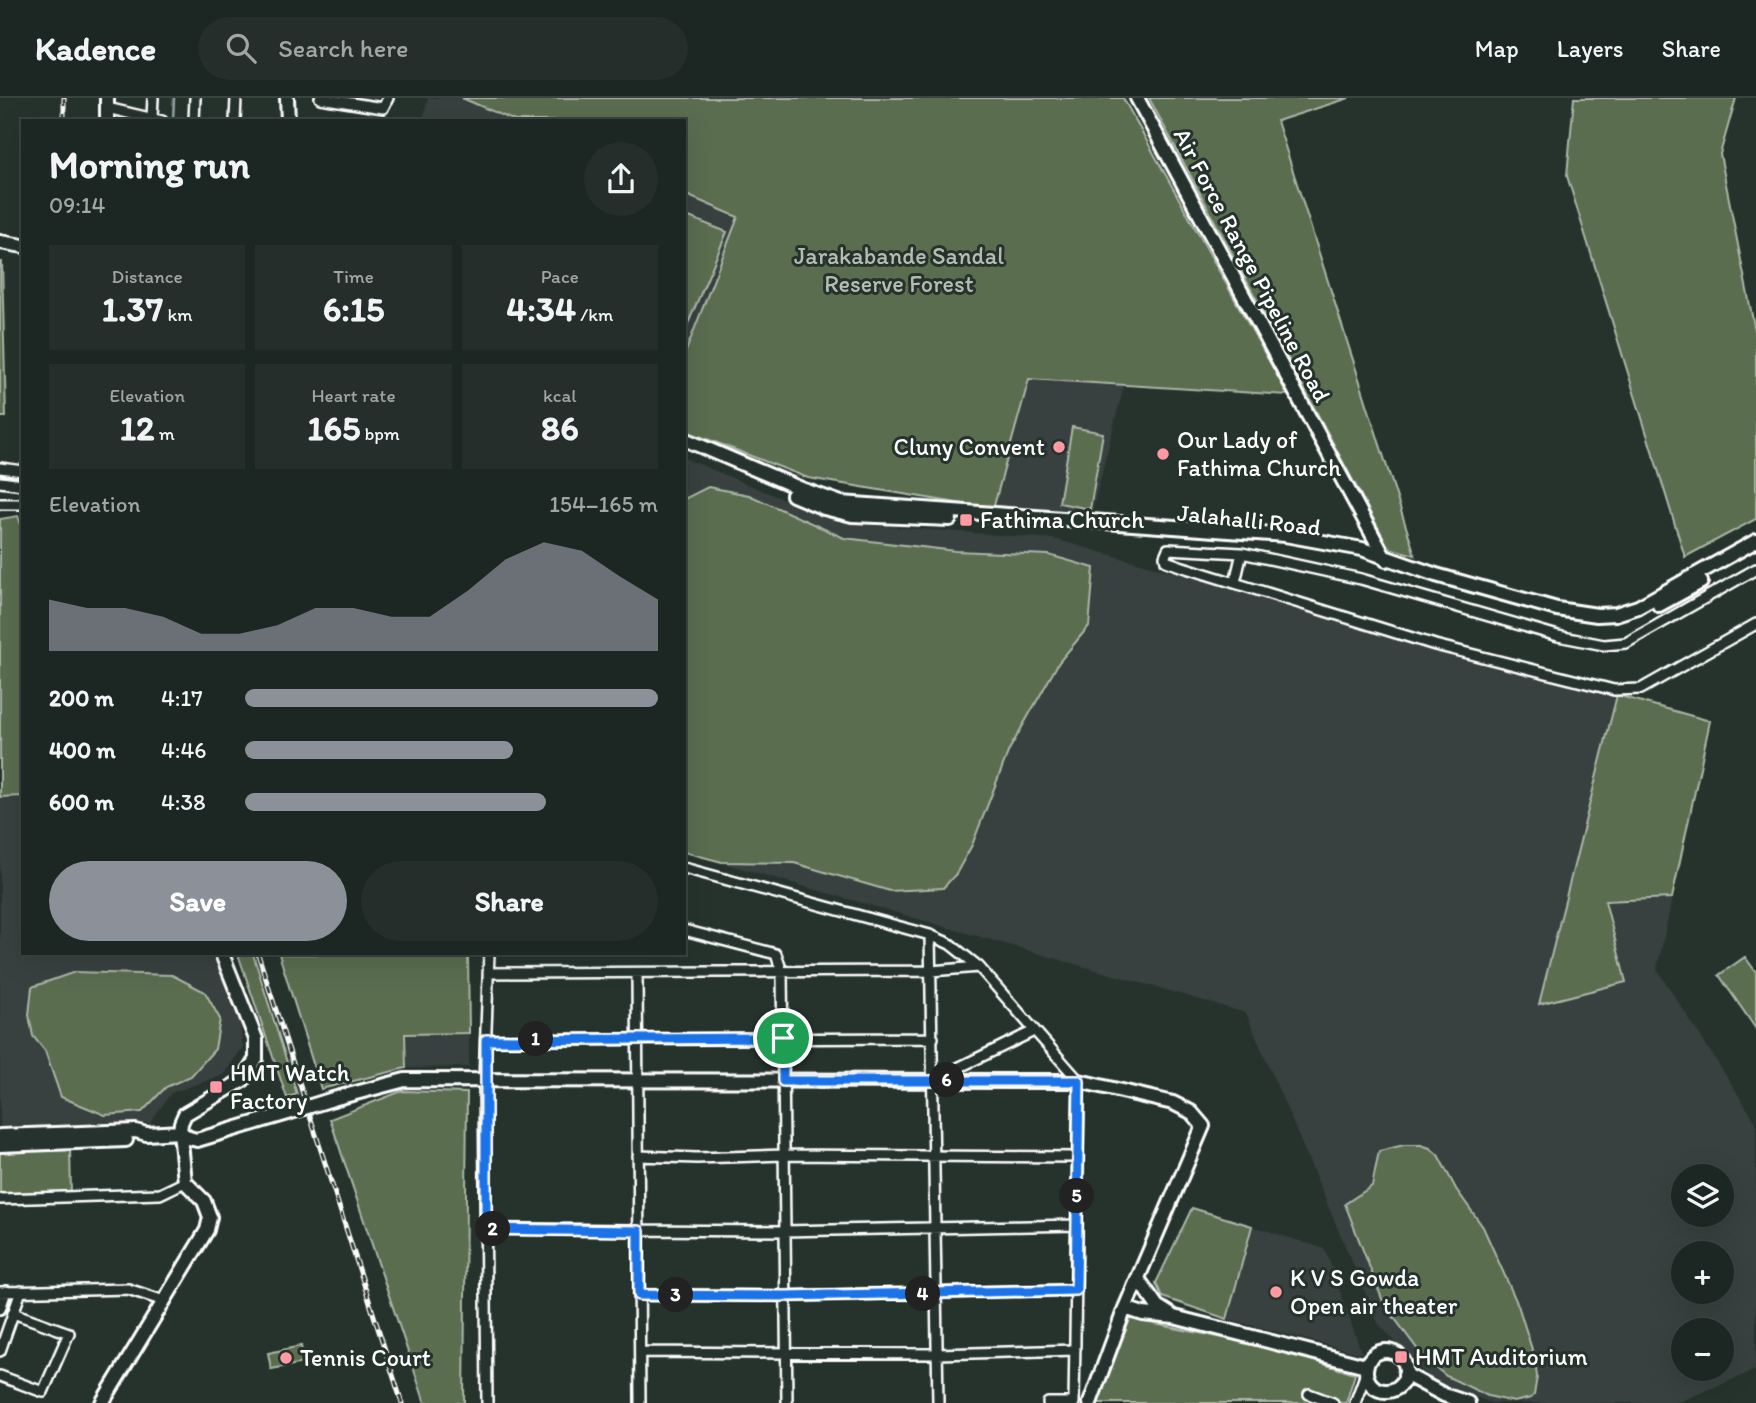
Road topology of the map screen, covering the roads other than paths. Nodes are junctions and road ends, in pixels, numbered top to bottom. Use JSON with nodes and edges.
{"nodes":[{"id":1,"x":153,"y":98,"type":"edge"},
{"id":2,"x":195,"y":98,"type":"edge"},
{"id":3,"x":236,"y":98,"type":"edge"},
{"id":4,"x":287,"y":98,"type":"edge"},
{"id":5,"x":320,"y":98,"type":"edge"},
{"id":6,"x":388,"y":98,"type":"edge"},
{"id":7,"x":1137,"y":98,"type":"edge"},
{"id":8,"x":107,"y":109,"type":"edge"},
{"id":9,"x":152,"y":119,"type":"edge"},
{"id":10,"x":157,"y":119,"type":"edge"},
{"id":11,"x":194,"y":119,"type":"edge"},
{"id":12,"x":235,"y":119,"type":"edge"},
{"id":13,"x":288,"y":119,"type":"edge"},
{"id":14,"x":0,"y":242,"type":"edge"},
{"id":15,"x":21,"y":246,"type":"edge"},
{"id":16,"x":686,"y":440,"type":"edge"},
{"id":17,"x":686,"y":449,"type":"edge"},
{"id":18,"x":0,"y":468,"type":"edge"},
{"id":19,"x":21,"y":471,"type":"edge"},
{"id":20,"x":0,"y":482,"type":"edge"},
{"id":21,"x":21,"y":485,"type":"edge"},
{"id":22,"x":0,"y":504,"type":"edge"},
{"id":23,"x":21,"y":504,"type":"edge"},
{"id":24,"x":910,"y":513,"type":"junction"},
{"id":25,"x":1756,"y":541,"type":"edge"},
{"id":26,"x":1756,"y":550,"type":"edge"},
{"id":27,"x":1242,"y":553,"type":"junction"},
{"id":28,"x":1386,"y":561,"type":"junction"},
{"id":29,"x":1756,"y":569,"type":"edge"},
{"id":30,"x":1235,"y":582,"type":"junction"},
{"id":31,"x":1756,"y":624,"type":"edge"},
{"id":32,"x":686,"y":869,"type":"edge"},
{"id":33,"x":686,"y":931,"type":"edge"},
{"id":34,"x":930,"y":935,"type":"junction"},
{"id":35,"x":222,"y":955,"type":"edge"},
{"id":36,"x":489,"y":955,"type":"edge"},
{"id":37,"x":979,"y":967,"type":"junction"},
{"id":38,"x":931,"y":971,"type":"junction"},
{"id":39,"x":782,"y":972,"type":"junction"},
{"id":40,"x":637,"y":973,"type":"junction"},
{"id":41,"x":488,"y":974,"type":"junction"},
{"id":42,"x":1034,"y":1031,"type":"junction"},
{"id":43,"x":783,"y":1038,"type":"junction"},
{"id":44,"x":933,"y":1038,"type":"junction"},
{"id":45,"x":637,"y":1039,"type":"junction"},
{"id":46,"x":486,"y":1040,"type":"junction"},
{"id":47,"x":484,"y":1080,"type":"junction"},
{"id":48,"x":933,"y":1080,"type":"junction"},
{"id":49,"x":637,"y":1081,"type":"junction"},
{"id":50,"x":783,"y":1081,"type":"junction"},
{"id":51,"x":1079,"y":1081,"type":"junction"},
{"id":52,"x":180,"y":1132,"type":"junction"},
{"id":53,"x":146,"y":1134,"type":"junction"},
{"id":54,"x":0,"y":1136,"type":"edge"},
{"id":55,"x":0,"y":1145,"type":"edge"},
{"id":56,"x":784,"y":1155,"type":"junction"},
{"id":57,"x":638,"y":1156,"type":"junction"},
{"id":58,"x":934,"y":1157,"type":"junction"},
{"id":59,"x":1078,"y":1157,"type":"junction"},
{"id":60,"x":185,"y":1182,"type":"junction"},
{"id":61,"x":0,"y":1199,"type":"edge"},
{"id":62,"x":1077,"y":1225,"type":"junction"},
{"id":63,"x":486,"y":1229,"type":"junction"},
{"id":64,"x":936,"y":1229,"type":"junction"},
{"id":65,"x":639,"y":1231,"type":"junction"},
{"id":66,"x":785,"y":1231,"type":"junction"},
{"id":67,"x":1138,"y":1279,"type":"junction"},
{"id":68,"x":1076,"y":1290,"type":"junction"},
{"id":69,"x":3,"y":1291,"type":"edge"},
{"id":70,"x":21,"y":1291,"type":"junction"},
{"id":71,"x":936,"y":1293,"type":"junction"},
{"id":72,"x":639,"y":1295,"type":"junction"},
{"id":73,"x":785,"y":1296,"type":"junction"},
{"id":74,"x":164,"y":1301,"type":"junction"},
{"id":75,"x":1125,"y":1308,"type":"junction"},
{"id":76,"x":0,"y":1309,"type":"edge"},
{"id":77,"x":13,"y":1313,"type":"junction"},
{"id":78,"x":1174,"y":1317,"type":"junction"},
{"id":79,"x":1075,"y":1350,"type":"junction"},
{"id":80,"x":0,"y":1351,"type":"edge"},
{"id":81,"x":640,"y":1352,"type":"junction"},
{"id":82,"x":786,"y":1353,"type":"junction"},
{"id":83,"x":937,"y":1354,"type":"junction"},
{"id":84,"x":1366,"y":1370,"type":"junction"},
{"id":85,"x":1405,"y":1374,"type":"junction"},
{"id":86,"x":0,"y":1376,"type":"edge"},
{"id":87,"x":1310,"y":1394,"type":"dead end"},
{"id":88,"x":102,"y":1403,"type":"edge"},
{"id":89,"x":488,"y":1403,"type":"edge"},
{"id":90,"x":640,"y":1403,"type":"edge"},
{"id":91,"x":787,"y":1403,"type":"edge"},
{"id":92,"x":938,"y":1403,"type":"edge"},
{"id":93,"x":1048,"y":1403,"type":"edge"},
{"id":94,"x":1074,"y":1403,"type":"edge"},
{"id":95,"x":1090,"y":1403,"type":"edge"},
{"id":96,"x":1333,"y":1403,"type":"edge"},
{"id":97,"x":1354,"y":1403,"type":"edge"},
{"id":98,"x":1468,"y":1403,"type":"edge"}],
"edges":[{"from":1,"to":10,"type":"street"},
{"from":2,"to":11,"type":"street"},
{"from":3,"to":12,"type":"street"},
{"from":4,"to":13,"type":"street"},
{"from":5,"to":6,"type":"street"},
{"from":7,"to":28,"type":"street","name":"Air Force Range Pipeline Road"},
{"from":8,"to":9,"type":"street"},
{"from":14,"to":15,"type":"street"},
{"from":16,"to":24,"type":"street"},
{"from":17,"to":24,"type":"street","name":"Jalahalli Road"},
{"from":18,"to":19,"type":"street"},
{"from":20,"to":21,"type":"street"},
{"from":22,"to":23,"type":"street"},
{"from":24,"to":28,"type":"street","name":"Jalahalli Road"},
{"from":25,"to":28,"type":"street","name":"Jalahalli Road"},
{"from":26,"to":28,"type":"street","name":"Jalahalli Road"},
{"from":27,"to":29,"type":"street"},
{"from":27,"to":30,"type":"street"},
{"from":27,"to":30,"type":"street"},
{"from":30,"to":31,"type":"street"},
{"from":32,"to":34,"type":"street"},
{"from":33,"to":39,"type":"street"},
{"from":34,"to":37,"type":"street"},
{"from":34,"to":38,"type":"street"},
{"from":35,"to":52,"type":"street"},
{"from":36,"to":41,"type":"street"},
{"from":37,"to":38,"type":"street"},
{"from":37,"to":42,"type":"street"},
{"from":38,"to":39,"type":"street"},
{"from":38,"to":44,"type":"street"},
{"from":39,"to":40,"type":"street"},
{"from":39,"to":43,"type":"street"},
{"from":40,"to":41,"type":"street"},
{"from":40,"to":45,"type":"street"},
{"from":41,"to":46,"type":"street"},
{"from":42,"to":48,"type":"street"},
{"from":42,"to":51,"type":"street"},
{"from":43,"to":44,"type":"street"},
{"from":43,"to":45,"type":"street"},
{"from":43,"to":50,"type":"street"},
{"from":44,"to":48,"type":"street"},
{"from":45,"to":46,"type":"street"},
{"from":45,"to":49,"type":"street"},
{"from":46,"to":47,"type":"street"},
{"from":47,"to":49,"type":"street"},
{"from":47,"to":52,"type":"street","bridge":true},
{"from":47,"to":63,"type":"street"},
{"from":48,"to":50,"type":"street"},
{"from":48,"to":51,"type":"street"},
{"from":48,"to":58,"type":"street"},
{"from":49,"to":50,"type":"street"},
{"from":49,"to":57,"type":"street"},
{"from":50,"to":56,"type":"street"},
{"from":51,"to":59,"type":"street"},
{"from":51,"to":67,"type":"street"},
{"from":52,"to":53,"type":"street"},
{"from":52,"to":60,"type":"street"},
{"from":53,"to":54,"type":"street"},
{"from":53,"to":55,"type":"street"},
{"from":56,"to":57,"type":"street"},
{"from":56,"to":58,"type":"street"},
{"from":56,"to":66,"type":"street"},
{"from":57,"to":65,"type":"street"},
{"from":58,"to":59,"type":"street"},
{"from":58,"to":64,"type":"street"},
{"from":59,"to":62,"type":"street"},
{"from":60,"to":61,"type":"street"},
{"from":60,"to":74,"type":"street"},
{"from":62,"to":64,"type":"street"},
{"from":62,"to":68,"type":"street"},
{"from":63,"to":65,"type":"street"},
{"from":63,"to":89,"type":"street"},
{"from":64,"to":66,"type":"street"},
{"from":64,"to":71,"type":"street"},
{"from":65,"to":66,"type":"street"},
{"from":65,"to":72,"type":"street"},
{"from":66,"to":73,"type":"street"},
{"from":67,"to":75,"type":"street"},
{"from":67,"to":78,"type":"street"},
{"from":68,"to":71,"type":"street"},
{"from":68,"to":79,"type":"street"},
{"from":69,"to":70,"type":"street"},
{"from":69,"to":76,"type":"street"},
{"from":70,"to":74,"type":"street"},
{"from":70,"to":77,"type":"street"},
{"from":71,"to":73,"type":"street"},
{"from":71,"to":83,"type":"street"},
{"from":72,"to":73,"type":"street"},
{"from":72,"to":81,"type":"street"},
{"from":73,"to":82,"type":"street"},
{"from":74,"to":88,"type":"street"},
{"from":75,"to":78,"type":"street"},
{"from":75,"to":95,"type":"street"},
{"from":77,"to":80,"type":"street"},
{"from":77,"to":86,"type":"street"},
{"from":78,"to":84,"type":"street"},
{"from":79,"to":83,"type":"street"},
{"from":79,"to":94,"type":"street"},
{"from":81,"to":82,"type":"street"},
{"from":81,"to":90,"type":"street"},
{"from":82,"to":83,"type":"street"},
{"from":82,"to":91,"type":"street"},
{"from":83,"to":92,"type":"street"},
{"from":84,"to":85,"type":"street"},
{"from":84,"to":85,"type":"street"},
{"from":84,"to":97,"type":"street"},
{"from":85,"to":98,"type":"street"},
{"from":87,"to":96,"type":"street"},
{"from":93,"to":94,"type":"street"}]}
